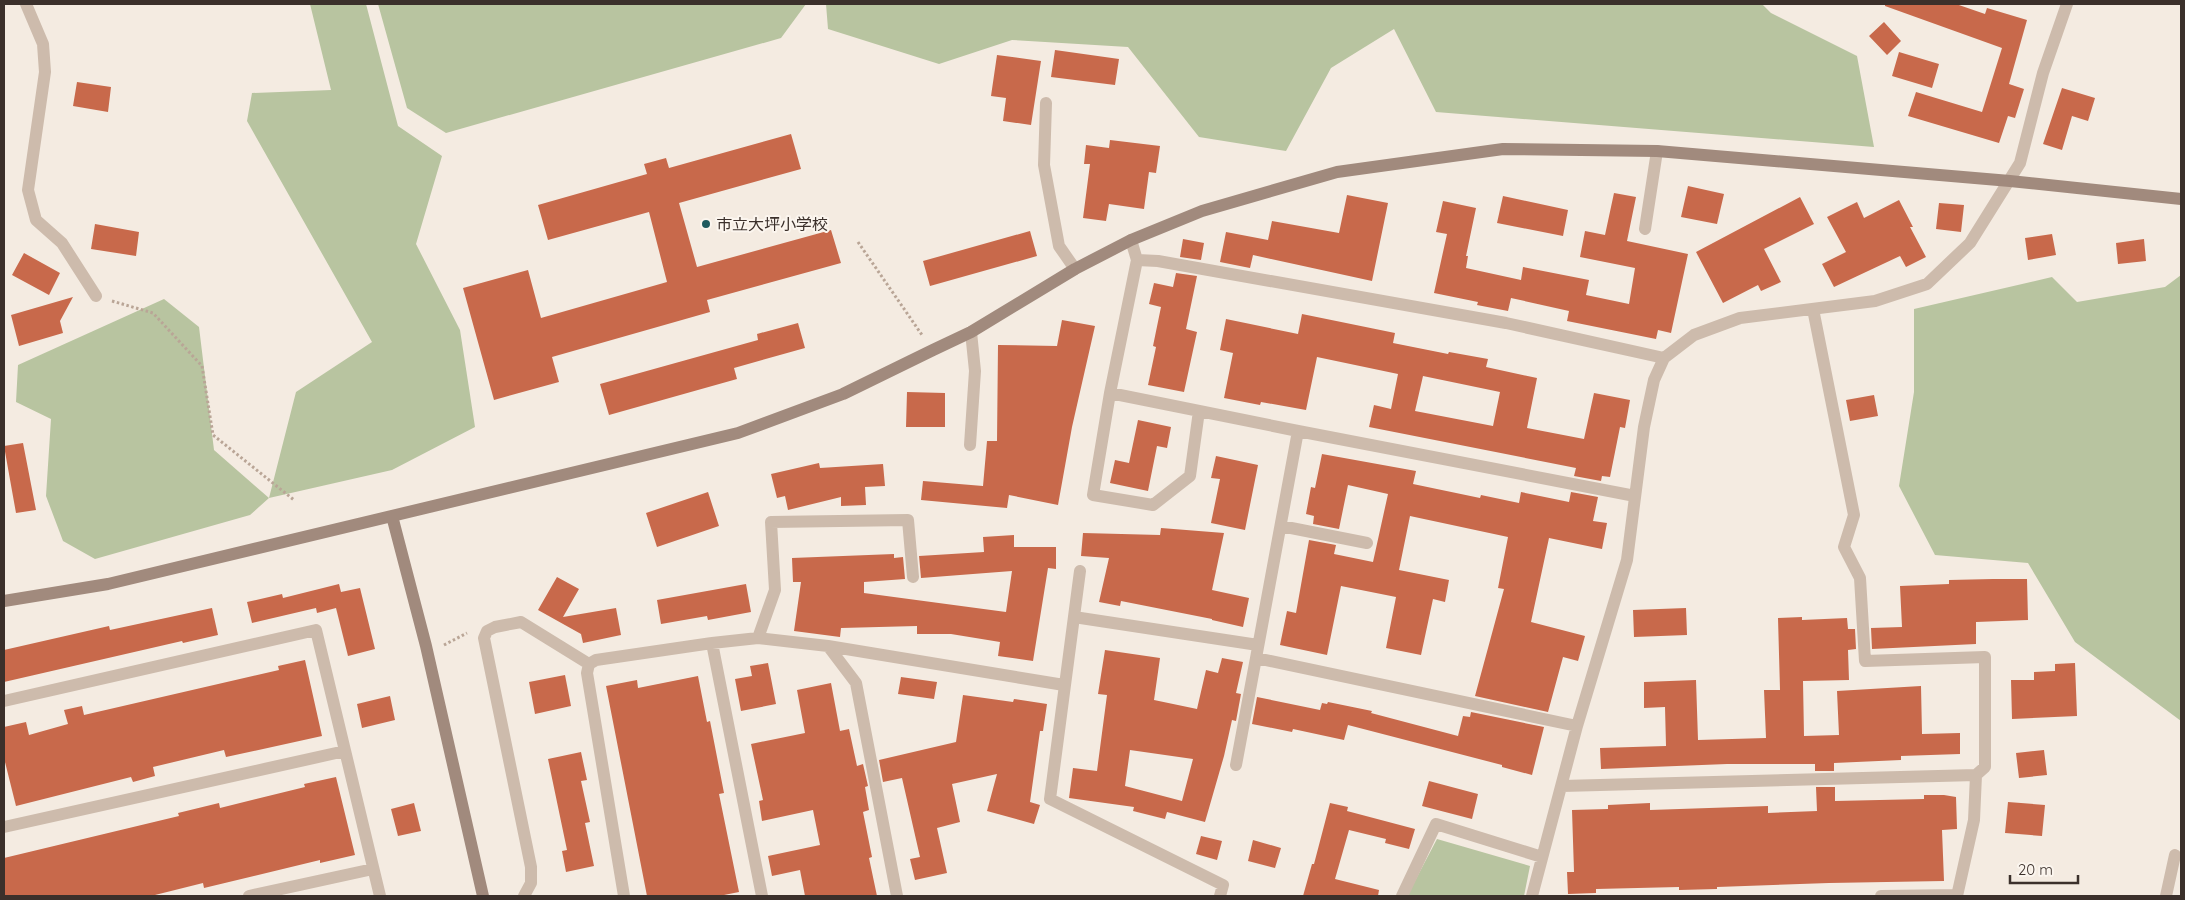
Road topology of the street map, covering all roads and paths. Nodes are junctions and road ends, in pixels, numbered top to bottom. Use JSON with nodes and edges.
{"nodes":[{"id":1,"x":26,"y":4,"type":"edge"},
{"id":2,"x":2067,"y":4,"type":"edge"},
{"id":3,"x":1046,"y":102,"type":"dead end"},
{"id":4,"x":1657,"y":151,"type":"junction"},
{"id":5,"x":2010,"y":182,"type":"junction"},
{"id":6,"x":2181,"y":199,"type":"edge"},
{"id":7,"x":1645,"y":229,"type":"dead end"},
{"id":8,"x":1131,"y":240,"type":"junction"},
{"id":9,"x":858,"y":242,"type":"dead end"},
{"id":10,"x":1137,"y":260,"type":"junction"},
{"id":11,"x":1075,"y":269,"type":"junction"},
{"id":12,"x":96,"y":296,"type":"joint"},
{"id":13,"x":1813,"y":309,"type":"junction"},
{"id":14,"x":971,"y":332,"type":"junction"},
{"id":15,"x":933,"y":350,"type":"junction"},
{"id":16,"x":1664,"y":358,"type":"junction"},
{"id":17,"x":1110,"y":392,"type":"junction"},
{"id":18,"x":1199,"y":411,"type":"junction"},
{"id":19,"x":1298,"y":431,"type":"junction"},
{"id":20,"x":970,"y":445,"type":"dead end"},
{"id":21,"x":1635,"y":496,"type":"junction"},
{"id":22,"x":294,"y":500,"type":"dead end"},
{"id":23,"x":392,"y":516,"type":"junction"},
{"id":24,"x":1280,"y":526,"type":"junction"},
{"id":25,"x":1367,"y":543,"type":"dead end"},
{"id":26,"x":1080,"y":571,"type":"dead end"},
{"id":27,"x":913,"y":577,"type":"dead end"},
{"id":28,"x":4,"y":601,"type":"edge"},
{"id":29,"x":1074,"y":617,"type":"junction"},
{"id":30,"x":487,"y":631,"type":"junction"},
{"id":31,"x":758,"y":638,"type":"junction"},
{"id":32,"x":712,"y":643,"type":"junction"},
{"id":33,"x":1258,"y":645,"type":"junction"},
{"id":34,"x":426,"y":646,"type":"junction"},
{"id":35,"x":828,"y":646,"type":"junction"},
{"id":36,"x":1256,"y":658,"type":"junction"},
{"id":37,"x":589,"y":664,"type":"junction"},
{"id":38,"x":1064,"y":685,"type":"junction"},
{"id":39,"x":4,"y":701,"type":"edge"},
{"id":40,"x":1577,"y":726,"type":"junction"},
{"id":41,"x":345,"y":751,"type":"junction"},
{"id":42,"x":1236,"y":765,"type":"dead end"},
{"id":43,"x":1976,"y":775,"type":"junction"},
{"id":44,"x":1562,"y":786,"type":"junction"},
{"id":45,"x":4,"y":827,"type":"edge"},
{"id":46,"x":2176,"y":855,"type":"dead end"},
{"id":47,"x":1542,"y":857,"type":"junction"},
{"id":48,"x":373,"y":869,"type":"junction"},
{"id":49,"x":249,"y":896,"type":"edge"},
{"id":50,"x":380,"y":896,"type":"edge"},
{"id":51,"x":483,"y":896,"type":"edge"},
{"id":52,"x":524,"y":896,"type":"edge"},
{"id":53,"x":624,"y":896,"type":"edge"},
{"id":54,"x":762,"y":896,"type":"edge"},
{"id":55,"x":897,"y":896,"type":"edge"},
{"id":56,"x":1220,"y":896,"type":"edge"},
{"id":57,"x":1402,"y":896,"type":"edge"},
{"id":58,"x":1532,"y":896,"type":"edge"},
{"id":59,"x":1881,"y":896,"type":"edge"},
{"id":60,"x":1957,"y":896,"type":"edge"},
{"id":61,"x":2166,"y":896,"type":"edge"}],
"edges":[{"from":1,"to":12,"type":"street"},
{"from":2,"to":5,"type":"street"},
{"from":3,"to":11,"type":"street"},
{"from":4,"to":5,"type":"street"},
{"from":4,"to":7,"type":"street"},
{"from":4,"to":8,"type":"street"},
{"from":5,"to":6,"type":"street"},
{"from":5,"to":13,"type":"street"},
{"from":8,"to":10,"type":"street"},
{"from":8,"to":11,"type":"street"},
{"from":9,"to":15,"type":"path"},
{"from":10,"to":16,"type":"street"},
{"from":10,"to":17,"type":"street"},
{"from":11,"to":14,"type":"street"},
{"from":12,"to":22,"type":"path"},
{"from":13,"to":16,"type":"street"},
{"from":13,"to":43,"type":"street"},
{"from":14,"to":15,"type":"street"},
{"from":14,"to":20,"type":"street"},
{"from":15,"to":23,"type":"street"},
{"from":16,"to":21,"type":"street"},
{"from":17,"to":18,"type":"street"},
{"from":17,"to":18,"type":"street"},
{"from":18,"to":19,"type":"street"},
{"from":19,"to":21,"type":"street"},
{"from":19,"to":24,"type":"street"},
{"from":21,"to":40,"type":"street"},
{"from":23,"to":28,"type":"street"},
{"from":23,"to":34,"type":"street"},
{"from":24,"to":25,"type":"street"},
{"from":24,"to":33,"type":"street"},
{"from":26,"to":29,"type":"street"},
{"from":27,"to":31,"type":"street"},
{"from":29,"to":33,"type":"street"},
{"from":29,"to":38,"type":"street"},
{"from":30,"to":34,"type":"path"},
{"from":30,"to":37,"type":"street"},
{"from":30,"to":52,"type":"street"},
{"from":31,"to":32,"type":"street"},
{"from":31,"to":35,"type":"street"},
{"from":32,"to":37,"type":"street"},
{"from":32,"to":54,"type":"street"},
{"from":33,"to":36,"type":"street"},
{"from":34,"to":51,"type":"street"},
{"from":35,"to":38,"type":"street"},
{"from":35,"to":55,"type":"street"},
{"from":36,"to":40,"type":"street"},
{"from":36,"to":42,"type":"street"},
{"from":37,"to":53,"type":"street"},
{"from":38,"to":56,"type":"street"},
{"from":39,"to":41,"type":"street"},
{"from":40,"to":44,"type":"street"},
{"from":41,"to":45,"type":"street"},
{"from":41,"to":48,"type":"street"},
{"from":43,"to":44,"type":"street"},
{"from":43,"to":60,"type":"street"},
{"from":44,"to":47,"type":"street"},
{"from":46,"to":61,"type":"street"},
{"from":47,"to":57,"type":"street"},
{"from":47,"to":58,"type":"street"},
{"from":48,"to":49,"type":"street"},
{"from":48,"to":50,"type":"street"},
{"from":59,"to":60,"type":"street"}]}
